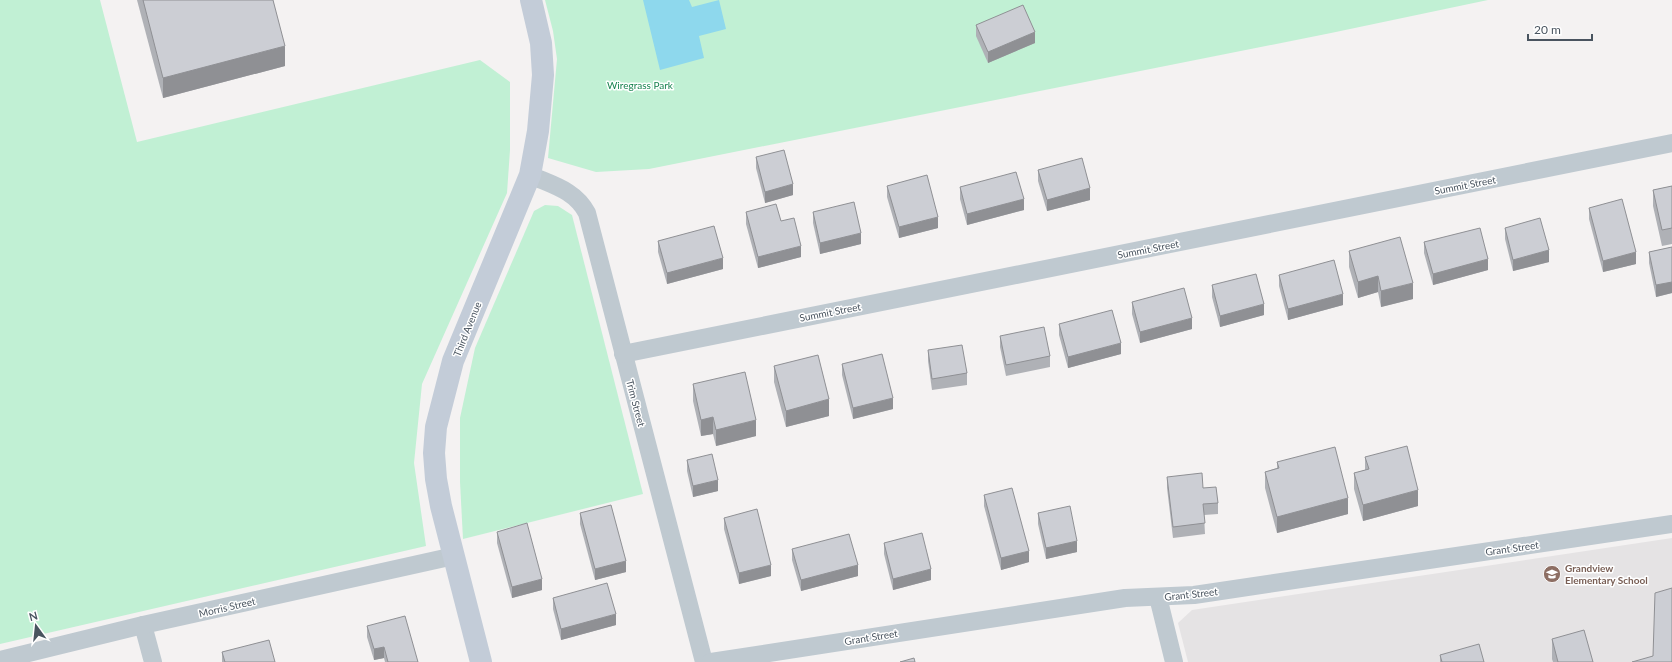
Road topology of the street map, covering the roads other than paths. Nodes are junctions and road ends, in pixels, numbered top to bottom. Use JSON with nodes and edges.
{"nodes":[{"id":1,"x":531,"y":0,"type":"edge"},
{"id":2,"x":1672,"y":143,"type":"edge"},
{"id":3,"x":530,"y":175,"type":"junction"},
{"id":4,"x":623,"y":354,"type":"junction"},
{"id":5,"x":1672,"y":524,"type":"edge"},
{"id":6,"x":454,"y":556,"type":"junction"},
{"id":7,"x":1158,"y":597,"type":"junction"},
{"id":8,"x":143,"y":625,"type":"junction"},
{"id":9,"x":0,"y":660,"type":"edge"},
{"id":10,"x":153,"y":662,"type":"edge"},
{"id":11,"x":481,"y":662,"type":"edge"},
{"id":12,"x":704,"y":662,"type":"edge"},
{"id":13,"x":711,"y":662,"type":"edge"},
{"id":14,"x":1174,"y":662,"type":"edge"}],
"edges":[{"from":1,"to":3,"type":"street","name":"Third Avenue"},
{"from":2,"to":4,"type":"street","name":"Summit Street"},
{"from":3,"to":4,"type":"street","name":"Trim Street"},
{"from":3,"to":6,"type":"street","name":"Third Avenue"},
{"from":4,"to":12,"type":"street","name":"Trim Street"},
{"from":5,"to":7,"type":"street","name":"Grant Street"},
{"from":6,"to":8,"type":"street","name":"Morris Street"},
{"from":6,"to":11,"type":"street","name":"Third Avenue"},
{"from":7,"to":13,"type":"street","name":"Grant Street"},
{"from":7,"to":14,"type":"street"},
{"from":8,"to":9,"type":"street","name":"Morris Street"},
{"from":8,"to":10,"type":"street"}]}
